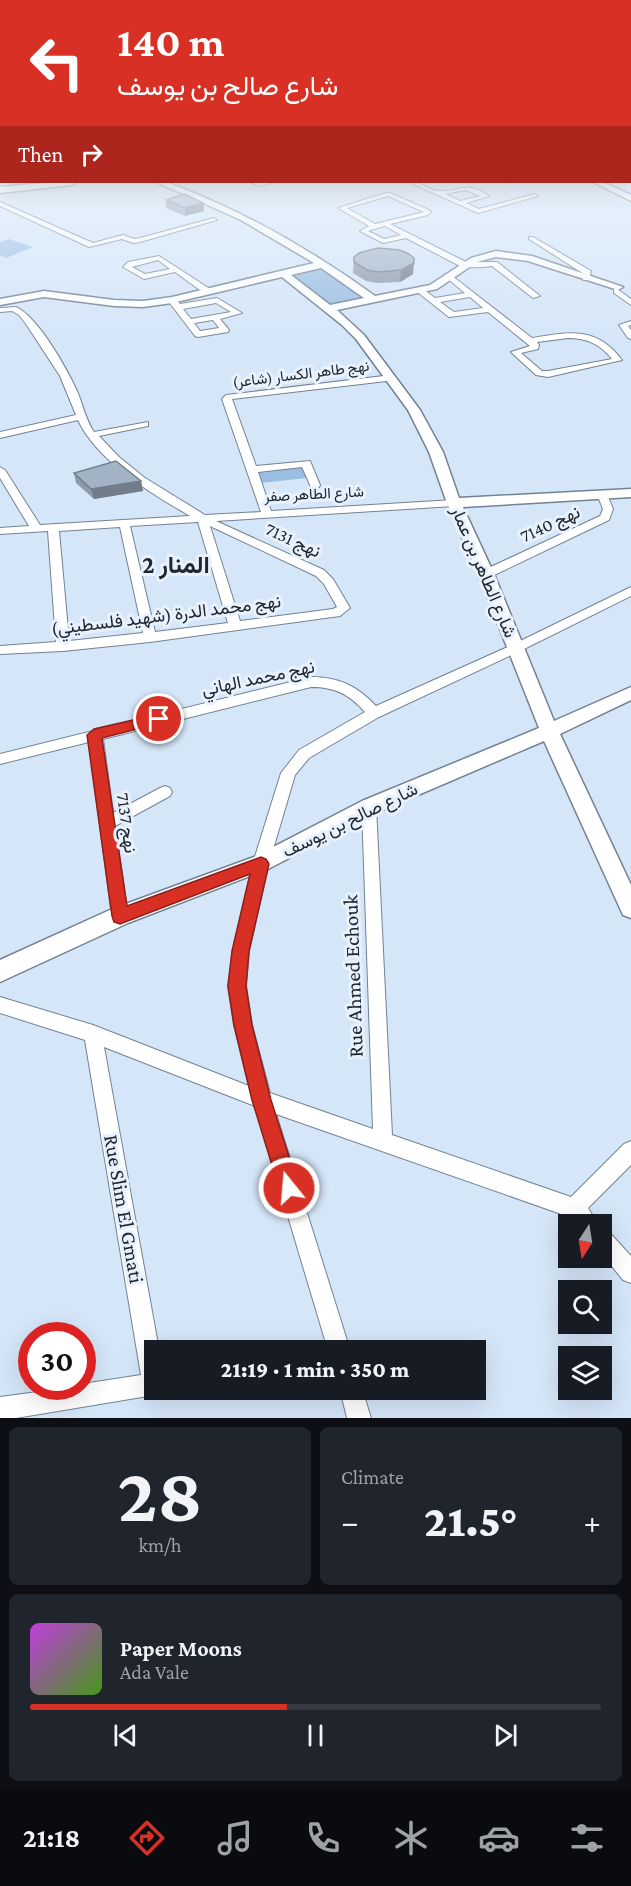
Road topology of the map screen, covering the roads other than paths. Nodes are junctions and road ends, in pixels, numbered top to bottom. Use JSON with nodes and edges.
{"nodes":[{"id":1,"x":12,"y":209,"type":"edge"},
{"id":2,"x":227,"y":209,"type":"edge"},
{"id":3,"x":343,"y":209,"type":"edge"},
{"id":4,"x":424,"y":209,"type":"edge"},
{"id":5,"x":214,"y":220,"type":"dead end"},
{"id":6,"x":387,"y":225,"type":"junction"},
{"id":7,"x":374,"y":226,"type":"junction"},
{"id":8,"x":408,"y":235,"type":"junction"},
{"id":9,"x":531,"y":238,"type":"dead end"},
{"id":10,"x":324,"y":264,"type":"junction"},
{"id":11,"x":467,"y":264,"type":"junction"},
{"id":12,"x":175,"y":270,"type":"junction"},
{"id":13,"x":284,"y":273,"type":"junction"},
{"id":14,"x":451,"y":277,"type":"junction"},
{"id":15,"x":586,"y":278,"type":"junction"},
{"id":16,"x":622,"y":290,"type":"edge"},
{"id":17,"x":207,"y":291,"type":"junction"},
{"id":18,"x":420,"y":291,"type":"junction"},
{"id":19,"x":471,"y":294,"type":"junction"},
{"id":20,"x":536,"y":296,"type":"dead end"},
{"id":21,"x":372,"y":299,"type":"junction"},
{"id":22,"x":433,"y":301,"type":"junction"},
{"id":23,"x":0,"y":302,"type":"edge"},
{"id":24,"x":175,"y":303,"type":"junction"},
{"id":25,"x":631,"y":303,"type":"edge"},
{"id":26,"x":328,"y":309,"type":"junction"},
{"id":27,"x":490,"y":309,"type":"junction"},
{"id":28,"x":0,"y":310,"type":"edge"},
{"id":29,"x":215,"y":317,"type":"junction"},
{"id":30,"x":189,"y":322,"type":"junction"},
{"id":31,"x":631,"y":323,"type":"edge"},
{"id":32,"x":631,"y":336,"type":"edge"},
{"id":33,"x":531,"y":341,"type":"junction"},
{"id":34,"x":392,"y":378,"type":"junction"},
{"id":35,"x":80,"y":417,"type":"junction"},
{"id":36,"x":145,"y":424,"type":"dead end"},
{"id":37,"x":0,"y":435,"type":"edge"},
{"id":38,"x":92,"y":435,"type":"junction"},
{"id":39,"x":0,"y":470,"type":"edge"},
{"id":40,"x":252,"y":470,"type":"junction"},
{"id":41,"x":315,"y":485,"type":"dead end"},
{"id":42,"x":631,"y":493,"type":"edge"},
{"id":43,"x":602,"y":494,"type":"junction"},
{"id":44,"x":454,"y":503,"type":"junction"},
{"id":45,"x":267,"y":514,"type":"junction"},
{"id":46,"x":202,"y":518,"type":"junction"},
{"id":47,"x":124,"y":522,"type":"junction"},
{"id":48,"x":53,"y":527,"type":"junction"},
{"id":49,"x":36,"y":528,"type":"junction"},
{"id":50,"x":0,"y":531,"type":"edge"},
{"id":51,"x":486,"y":574,"type":"junction"},
{"id":52,"x":631,"y":591,"type":"edge"},
{"id":53,"x":336,"y":614,"type":"joint"},
{"id":54,"x":235,"y":626,"type":"junction"},
{"id":55,"x":150,"y":638,"type":"junction"},
{"id":56,"x":63,"y":646,"type":"junction"},
{"id":57,"x":516,"y":648,"type":"junction"},
{"id":58,"x":0,"y":650,"type":"edge"},
{"id":59,"x":631,"y":693,"type":"edge"},
{"id":60,"x":374,"y":713,"type":"junction"},
{"id":61,"x":549,"y":731,"type":"junction"},
{"id":62,"x":94,"y":735,"type":"junction"},
{"id":63,"x":0,"y":759,"type":"edge"},
{"id":64,"x":165,"y":792,"type":"dead end"},
{"id":65,"x":369,"y":807,"type":"junction"},
{"id":66,"x":108,"y":823,"type":"junction"},
{"id":67,"x":261,"y":864,"type":"junction"},
{"id":68,"x":631,"y":908,"type":"edge"},
{"id":69,"x":120,"y":916,"type":"junction"},
{"id":70,"x":0,"y":970,"type":"edge"},
{"id":71,"x":0,"y":1005,"type":"edge"},
{"id":72,"x":93,"y":1034,"type":"junction"},
{"id":73,"x":262,"y":1100,"type":"junction"},
{"id":74,"x":383,"y":1143,"type":"junction"},
{"id":75,"x":631,"y":1151,"type":"edge"},
{"id":76,"x":574,"y":1209,"type":"junction"},
{"id":77,"x":579,"y":1214,"type":"edge"},
{"id":78,"x":612,"y":1250,"type":"edge"},
{"id":79,"x":631,"y":1272,"type":"edge"},
{"id":80,"x":146,"y":1340,"type":"edge"},
{"id":81,"x":336,"y":1340,"type":"edge"},
{"id":82,"x":144,"y":1386,"type":"edge"},
{"id":83,"x":354,"y":1400,"type":"edge"},
{"id":84,"x":0,"y":1408,"type":"edge"},
{"id":85,"x":359,"y":1418,"type":"edge"}],
"edges":[{"from":1,"to":5,"type":"street"},
{"from":2,"to":10,"type":"street"},
{"from":3,"to":7,"type":"street"},
{"from":4,"to":6,"type":"street"},
{"from":6,"to":7,"type":"street"},
{"from":6,"to":8,"type":"street"},
{"from":7,"to":8,"type":"street"},
{"from":8,"to":11,"type":"street"},
{"from":9,"to":15,"type":"street"},
{"from":10,"to":13,"type":"street"},
{"from":10,"to":21,"type":"street"},
{"from":11,"to":14,"type":"street"},
{"from":11,"to":15,"type":"street"},
{"from":11,"to":20,"type":"street"},
{"from":12,"to":12,"type":"street"},
{"from":12,"to":17,"type":"street"},
{"from":13,"to":17,"type":"street"},
{"from":13,"to":26,"type":"street","name":"شارع الطاهر بن عمار"},
{"from":14,"to":18,"type":"street"},
{"from":14,"to":19,"type":"street"},
{"from":15,"to":16,"type":"street"},
{"from":16,"to":25,"type":"street"},
{"from":17,"to":24,"type":"street"},
{"from":18,"to":21,"type":"street"},
{"from":18,"to":22,"type":"street"},
{"from":19,"to":22,"type":"street"},
{"from":19,"to":27,"type":"street"},
{"from":21,"to":26,"type":"street"},
{"from":22,"to":27,"type":"street"},
{"from":23,"to":24,"type":"street"},
{"from":24,"to":29,"type":"street"},
{"from":24,"to":30,"type":"street"},
{"from":26,"to":34,"type":"street","name":"شارع الطاهر بن عمار"},
{"from":27,"to":33,"type":"street"},
{"from":28,"to":35,"type":"street"},
{"from":29,"to":30,"type":"street"},
{"from":29,"to":30,"type":"street"},
{"from":31,"to":32,"type":"street"},
{"from":33,"to":33,"type":"street"},
{"from":34,"to":40,"type":"street","name":"نهج طاهر الكسار (شاعر)"},
{"from":34,"to":44,"type":"street","name":"شارع الطاهر بن عمار"},
{"from":35,"to":37,"type":"street"},
{"from":35,"to":38,"type":"street"},
{"from":36,"to":38,"type":"street"},
{"from":38,"to":46,"type":"street"},
{"from":39,"to":49,"type":"street"},
{"from":40,"to":41,"type":"street"},
{"from":40,"to":45,"type":"street","name":"نهج طاهر الكسار (شاعر)"},
{"from":42,"to":43,"type":"street","name":"شارع الطاهر صفر"},
{"from":43,"to":44,"type":"street","name":"شارع الطاهر صفر"},
{"from":43,"to":51,"type":"street","name":"نهج 7140"},
{"from":44,"to":45,"type":"street","name":"شارع الطاهر صفر"},
{"from":44,"to":51,"type":"street","name":"شارع الطاهر بن عمار"},
{"from":45,"to":46,"type":"street","name":"شارع الطاهر صفر"},
{"from":46,"to":47,"type":"street","name":"شارع الطاهر صفر"},
{"from":46,"to":53,"type":"street","name":"نهج 7131"},
{"from":46,"to":54,"type":"street"},
{"from":47,"to":48,"type":"street","name":"شارع الطاهر صفر"},
{"from":47,"to":55,"type":"street"},
{"from":48,"to":49,"type":"street","name":"شارع الطاهر صفر"},
{"from":48,"to":56,"type":"street"},
{"from":49,"to":50,"type":"street","name":"شارع الطاهر صفر"},
{"from":51,"to":57,"type":"street","name":"شارع الطاهر بن عمار"},
{"from":52,"to":57,"type":"street"},
{"from":53,"to":54,"type":"street","name":"نهج محمد الدرة (شهيد فلسطيني)"},
{"from":54,"to":55,"type":"street","name":"نهج محمد الدرة (شهيد فلسطيني)"},
{"from":55,"to":56,"type":"street","name":"نهج محمد الدرة (شهيد فلسطيني)"},
{"from":56,"to":58,"type":"street","name":"نهج محمد الدرة (شهيد فلسطيني)"},
{"from":57,"to":60,"type":"street"},
{"from":57,"to":61,"type":"street","name":"شارع الطاهر بن عمار"},
{"from":59,"to":61,"type":"street","name":"شارع صالح بن يوسف"},
{"from":60,"to":62,"type":"street","name":"نهج محمد الهاني"},
{"from":60,"to":67,"type":"street"},
{"from":61,"to":65,"type":"street","name":"شارع صالح بن يوسف"},
{"from":61,"to":68,"type":"street","name":"شارع الطاهر بن عمار"},
{"from":62,"to":63,"type":"street","name":"نهج محمد الهاني"},
{"from":62,"to":66,"type":"street","name":"نهج 7137"},
{"from":64,"to":66,"type":"street"},
{"from":65,"to":67,"type":"street","name":"شارع صالح بن يوسف"},
{"from":65,"to":74,"type":"street","name":"Rue Ahmed Echouk"},
{"from":66,"to":69,"type":"street","name":"نهج 7137"},
{"from":67,"to":69,"type":"street","name":"شارع صالح بن يوسف"},
{"from":67,"to":73,"type":"street"},
{"from":69,"to":70,"type":"street","name":"شارع صالح بن يوسف"},
{"from":71,"to":72,"type":"street"},
{"from":72,"to":73,"type":"street"},
{"from":72,"to":80,"type":"street","name":"Rue Slim El Gmati"},
{"from":73,"to":74,"type":"street"},
{"from":73,"to":81,"type":"street"},
{"from":74,"to":76,"type":"street"},
{"from":75,"to":76,"type":"street"},
{"from":76,"to":77,"type":"street"},
{"from":78,"to":79,"type":"street"},
{"from":82,"to":84,"type":"street"},
{"from":83,"to":85,"type":"street"}]}
